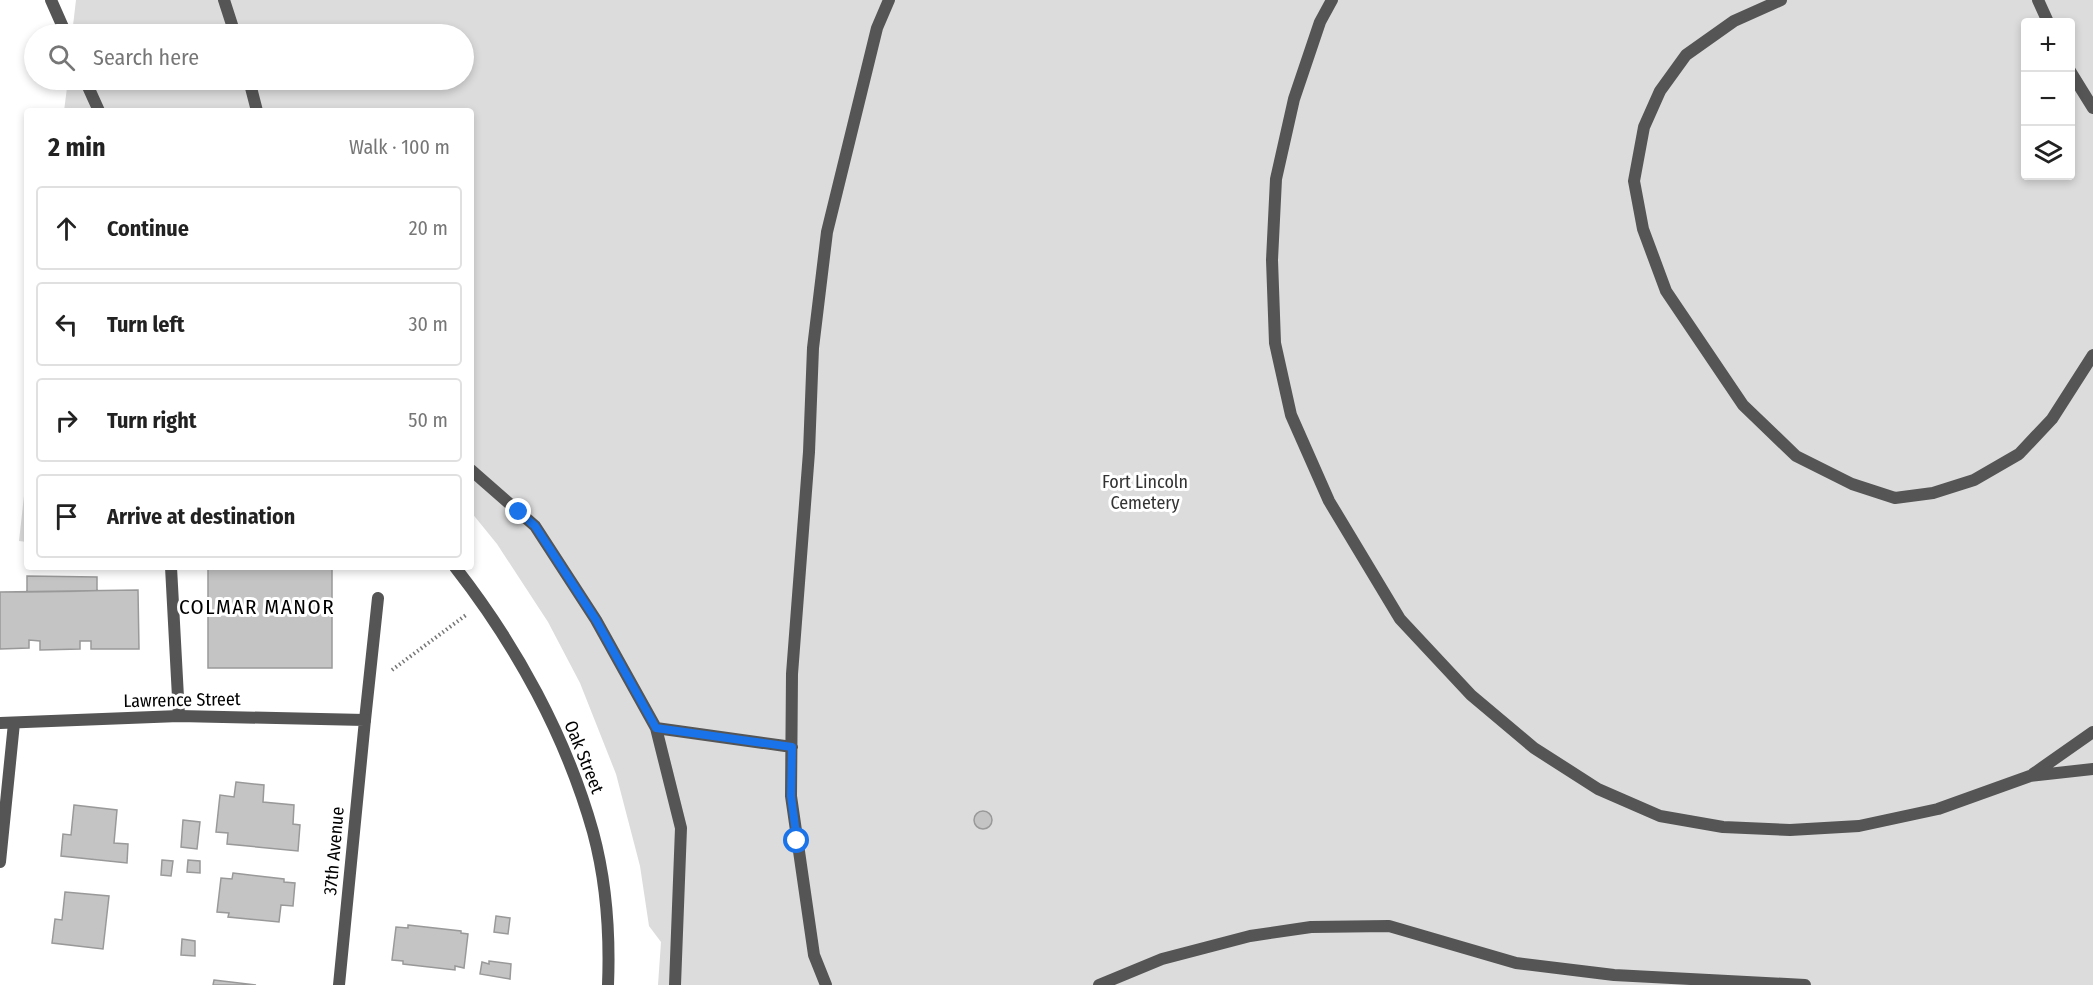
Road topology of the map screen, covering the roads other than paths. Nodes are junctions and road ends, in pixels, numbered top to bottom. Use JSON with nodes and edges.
{"nodes":[{"id":1,"x":51,"y":0,"type":"edge"},
{"id":2,"x":224,"y":0,"type":"edge"},
{"id":3,"x":889,"y":0,"type":"edge"},
{"id":4,"x":1332,"y":0,"type":"edge"},
{"id":5,"x":1782,"y":0,"type":"edge"},
{"id":6,"x":2038,"y":0,"type":"edge"},
{"id":7,"x":2046,"y":18,"type":"edge"},
{"id":8,"x":62,"y":24,"type":"edge"},
{"id":9,"x":232,"y":24,"type":"edge"},
{"id":10,"x":2071,"y":72,"type":"edge"},
{"id":11,"x":90,"y":90,"type":"edge"},
{"id":12,"x":252,"y":90,"type":"edge"},
{"id":13,"x":98,"y":108,"type":"edge"},
{"id":14,"x":256,"y":108,"type":"edge"},
{"id":15,"x":2093,"y":108,"type":"edge"},
{"id":16,"x":2093,"y":356,"type":"edge"},
{"id":17,"x":474,"y":473,"type":"edge"},
{"id":18,"x":171,"y":570,"type":"edge"},
{"id":19,"x":457,"y":570,"type":"edge"},
{"id":20,"x":378,"y":598,"type":"dead end"},
{"id":21,"x":179,"y":716,"type":"junction"},
{"id":22,"x":365,"y":720,"type":"junction"},
{"id":23,"x":0,"y":723,"type":"edge"},
{"id":24,"x":14,"y":723,"type":"junction"},
{"id":25,"x":656,"y":728,"type":"junction"},
{"id":26,"x":2093,"y":732,"type":"edge"},
{"id":27,"x":792,"y":747,"type":"junction"},
{"id":28,"x":2093,"y":769,"type":"edge"},
{"id":29,"x":2030,"y":776,"type":"junction"},
{"id":30,"x":0,"y":862,"type":"edge"},
{"id":31,"x":339,"y":985,"type":"edge"},
{"id":32,"x":608,"y":985,"type":"edge"},
{"id":33,"x":675,"y":985,"type":"edge"},
{"id":34,"x":826,"y":985,"type":"edge"},
{"id":35,"x":1099,"y":985,"type":"edge"},
{"id":36,"x":1805,"y":985,"type":"edge"}],
"edges":[{"from":1,"to":8,"type":"street"},
{"from":2,"to":9,"type":"street"},
{"from":3,"to":27,"type":"street"},
{"from":4,"to":29,"type":"street"},
{"from":5,"to":16,"type":"street"},
{"from":6,"to":7,"type":"street"},
{"from":10,"to":15,"type":"street"},
{"from":11,"to":13,"type":"street"},
{"from":12,"to":14,"type":"street"},
{"from":17,"to":25,"type":"street"},
{"from":18,"to":21,"type":"street"},
{"from":19,"to":32,"type":"street","name":"Oak Street"},
{"from":20,"to":22,"type":"street","name":"37th Avenue"},
{"from":21,"to":22,"type":"street","name":"Lawrence Street"},
{"from":21,"to":24,"type":"street","name":"Lawrence Street"},
{"from":22,"to":31,"type":"street","name":"37th Avenue"},
{"from":23,"to":24,"type":"street","name":"Lawrence Street"},
{"from":24,"to":30,"type":"street"},
{"from":25,"to":27,"type":"street"},
{"from":25,"to":33,"type":"street"},
{"from":26,"to":29,"type":"street"},
{"from":27,"to":34,"type":"street"},
{"from":28,"to":29,"type":"street"},
{"from":35,"to":36,"type":"street"}]}
